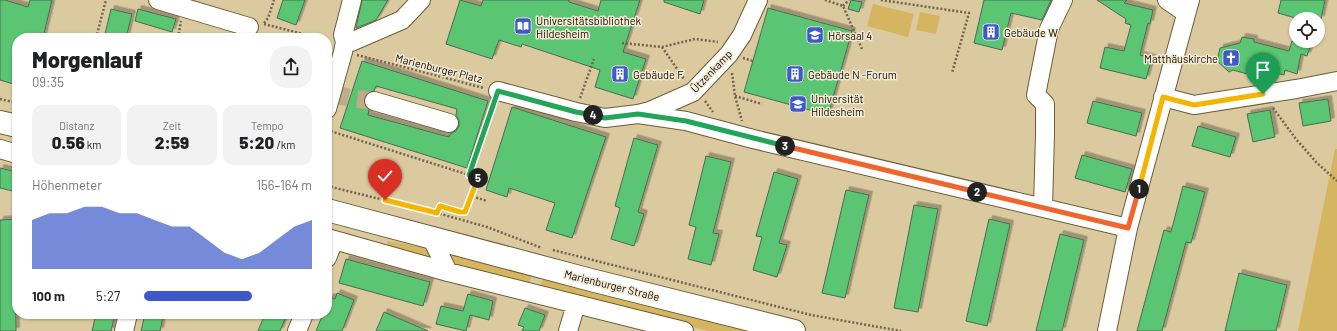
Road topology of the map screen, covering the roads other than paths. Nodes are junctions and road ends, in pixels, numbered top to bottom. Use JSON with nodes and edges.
{"nodes":[{"id":1,"x":158,"y":0,"type":"edge"},
{"id":2,"x":352,"y":0,"type":"edge"},
{"id":3,"x":421,"y":0,"type":"edge"},
{"id":4,"x":758,"y":0,"type":"edge"},
{"id":5,"x":1063,"y":0,"type":"edge"},
{"id":6,"x":1167,"y":0,"type":"edge"},
{"id":7,"x":1188,"y":6,"type":"edge"},
{"id":8,"x":256,"y":26,"type":"road end"},
{"id":9,"x":351,"y":48,"type":"junction"},
{"id":10,"x":1337,"y":81,"type":"edge"},
{"id":11,"x":498,"y":91,"type":"road end"},
{"id":12,"x":332,"y":96,"type":"edge"},
{"id":13,"x":1163,"y":97,"type":"junction"},
{"id":14,"x":374,"y":101,"type":"tunnel mouth"},
{"id":15,"x":638,"y":114,"type":"junction"},
{"id":16,"x":0,"y":122,"type":"edge"},
{"id":17,"x":449,"y":122,"type":"dead end"},
{"id":18,"x":12,"y":125,"type":"edge"},
{"id":19,"x":0,"y":149,"type":"edge"},
{"id":20,"x":12,"y":153,"type":"edge"},
{"id":21,"x":1043,"y":207,"type":"junction"},
{"id":22,"x":332,"y":211,"type":"edge"},
{"id":23,"x":1128,"y":228,"type":"junction"},
{"id":24,"x":431,"y":237,"type":"junction"},
{"id":25,"x":332,"y":239,"type":"edge"},
{"id":26,"x":448,"y":272,"type":"junction"},
{"id":27,"x":576,"y":304,"type":"junction"},
{"id":28,"x":127,"y":319,"type":"edge"},
{"id":29,"x":302,"y":319,"type":"edge"},
{"id":30,"x":124,"y":331,"type":"edge"},
{"id":31,"x":297,"y":331,"type":"edge"},
{"id":32,"x":568,"y":331,"type":"edge"},
{"id":33,"x":684,"y":331,"type":"edge"},
{"id":34,"x":794,"y":331,"type":"edge"},
{"id":35,"x":1107,"y":331,"type":"edge"}],
"edges":[{"from":1,"to":8,"type":"street"},
{"from":2,"to":9,"type":"street"},
{"from":3,"to":9,"type":"street"},
{"from":4,"to":15,"type":"street","name":"Ützenkamp"},
{"from":5,"to":21,"type":"street"},
{"from":6,"to":7,"type":"street"},
{"from":7,"to":13,"type":"street"},
{"from":9,"to":12,"type":"street"},
{"from":10,"to":13,"type":"street"},
{"from":11,"to":15,"type":"street"},
{"from":13,"to":23,"type":"street"},
{"from":14,"to":17,"type":"street"},
{"from":15,"to":21,"type":"street"},
{"from":16,"to":18,"type":"main road"},
{"from":19,"to":20,"type":"street"},
{"from":21,"to":23,"type":"street"},
{"from":22,"to":24,"type":"main road","name":"Marienburger Straße"},
{"from":23,"to":35,"type":"street"},
{"from":24,"to":26,"type":"street"},
{"from":24,"to":34,"type":"main road","name":"Marienburger Straße"},
{"from":25,"to":26,"type":"street"},
{"from":26,"to":27,"type":"street"},
{"from":27,"to":32,"type":"street"},
{"from":27,"to":33,"type":"street"},
{"from":28,"to":30,"type":"street"},
{"from":29,"to":31,"type":"street"}]}
